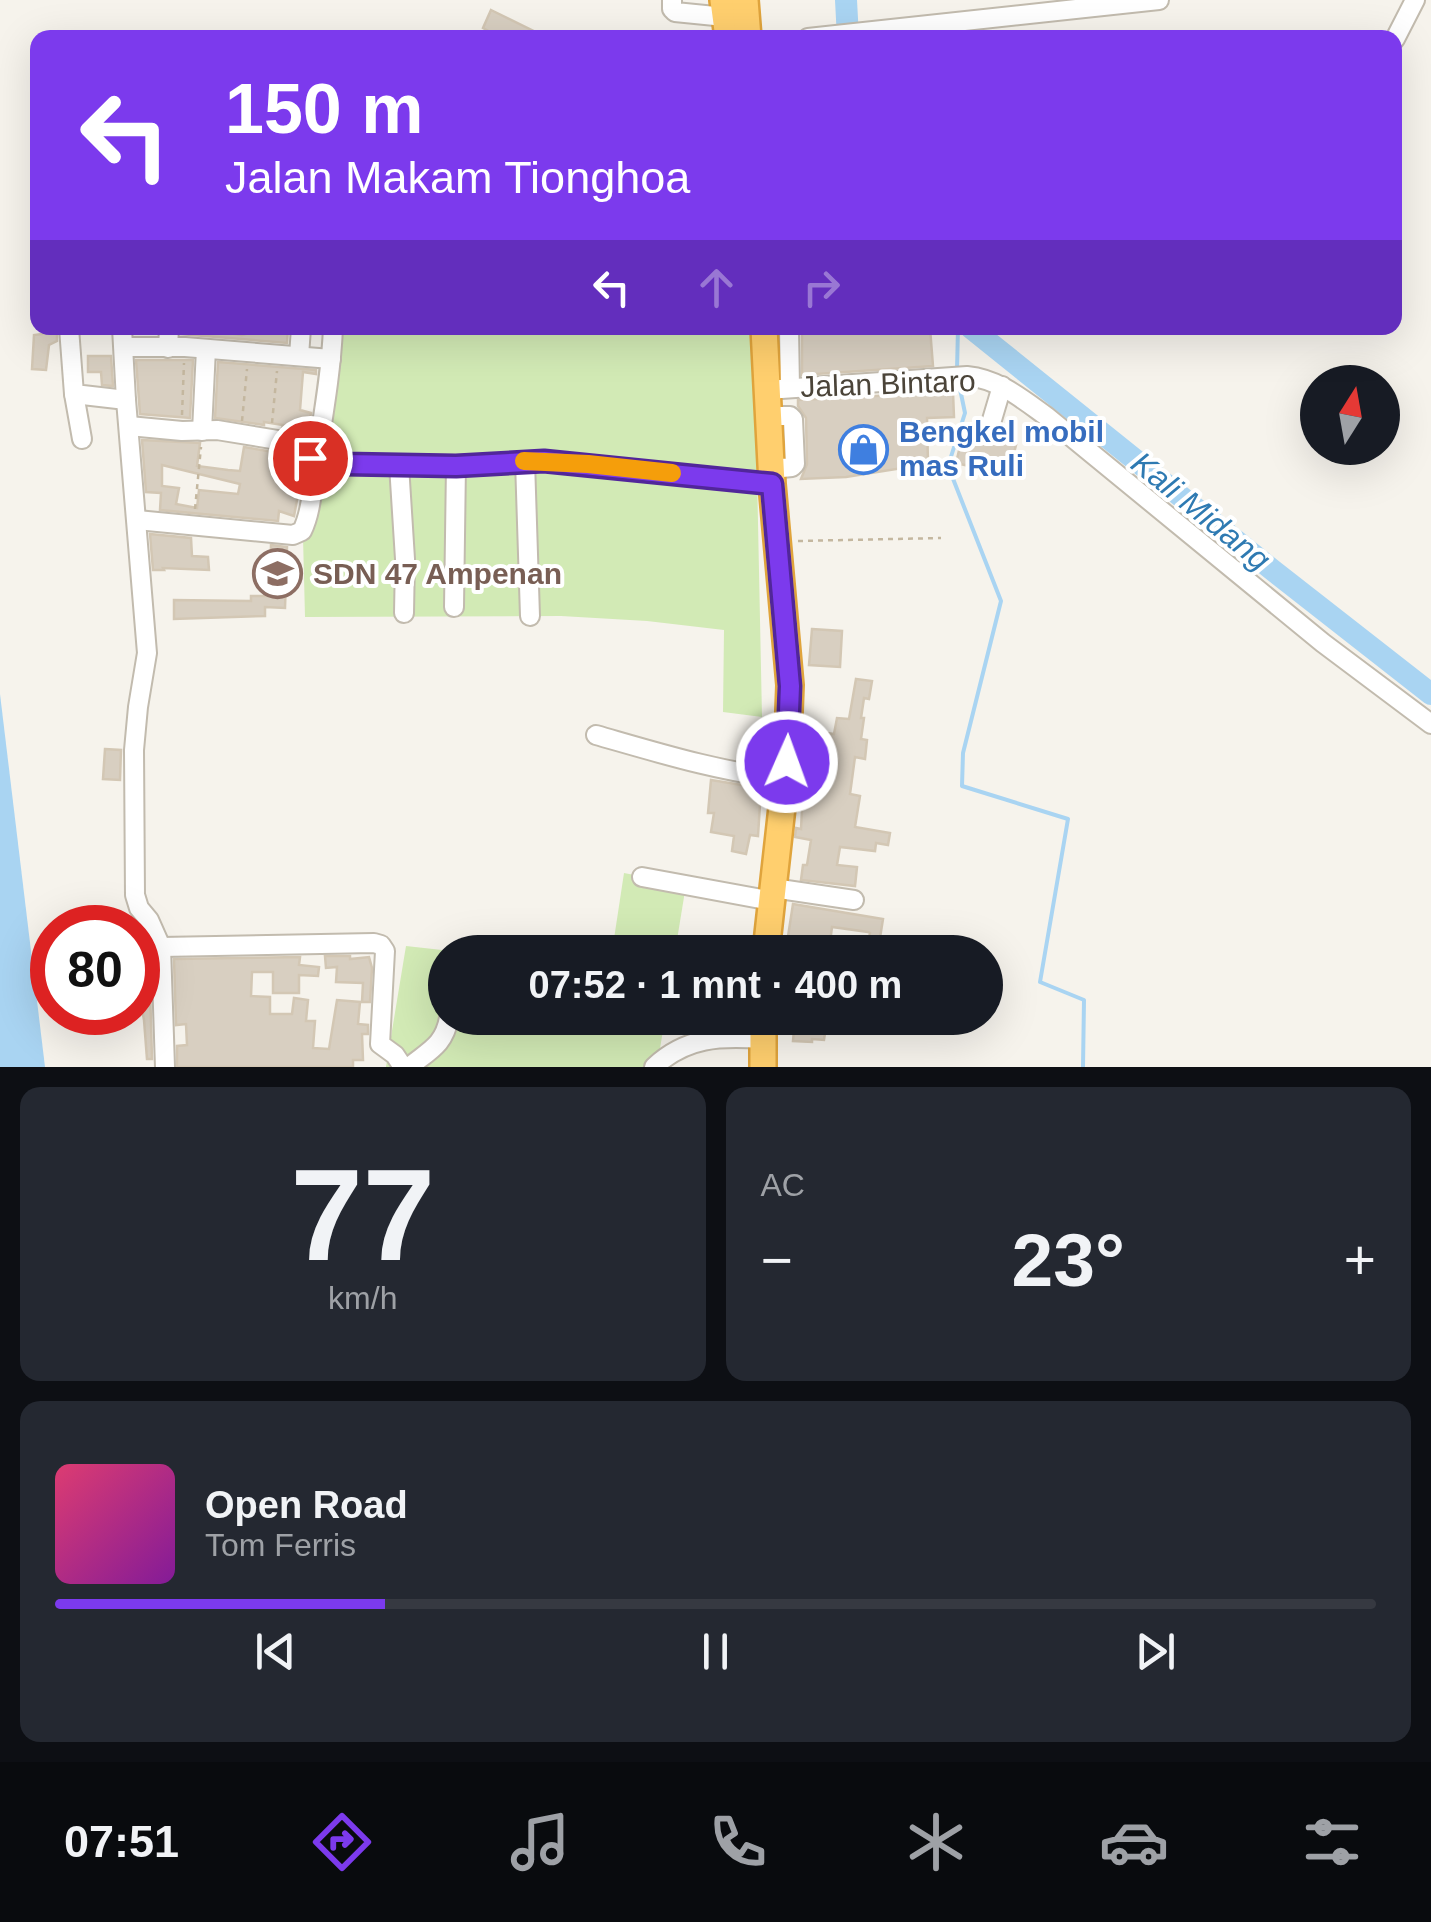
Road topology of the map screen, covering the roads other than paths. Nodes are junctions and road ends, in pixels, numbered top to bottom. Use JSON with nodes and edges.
{"nodes":[{"id":1,"x":672,"y":0,"type":"edge"},
{"id":2,"x":745,"y":0,"type":"edge"},
{"id":3,"x":1159,"y":0,"type":"edge"},
{"id":4,"x":1415,"y":0,"type":"edge"},
{"id":5,"x":726,"y":18,"type":"edge"},
{"id":6,"x":747,"y":30,"type":"edge"},
{"id":7,"x":876,"y":30,"type":"edge"},
{"id":8,"x":955,"y":30,"type":"edge"},
{"id":9,"x":1400,"y":30,"type":"edge"},
{"id":10,"x":70,"y":335,"type":"edge"},
{"id":11,"x":172,"y":335,"type":"edge"},
{"id":12,"x":300,"y":335,"type":"edge"},
{"id":13,"x":333,"y":335,"type":"edge"},
{"id":14,"x":766,"y":335,"type":"edge"},
{"id":15,"x":788,"y":335,"type":"edge"},
{"id":16,"x":123,"y":337,"type":"edge"},
{"id":17,"x":176,"y":347,"type":"junction"},
{"id":18,"x":206,"y":349,"type":"junction"},
{"id":19,"x":299,"y":356,"type":"junction"},
{"id":20,"x":332,"y":359,"type":"junction"},
{"id":21,"x":1002,"y":386,"type":"junction"},
{"id":22,"x":779,"y":389,"type":"junction"},
{"id":23,"x":74,"y":394,"type":"junction"},
{"id":24,"x":126,"y":400,"type":"junction"},
{"id":25,"x":130,"y":426,"type":"junction"},
{"id":26,"x":989,"y":430,"type":"dead end"},
{"id":27,"x":202,"y":431,"type":"junction"},
{"id":28,"x":82,"y":439,"type":"dead end"},
{"id":29,"x":316,"y":459,"type":"junction"},
{"id":30,"x":525,"y":461,"type":"junction"},
{"id":31,"x":399,"y":464,"type":"junction"},
{"id":32,"x":456,"y":466,"type":"junction"},
{"id":33,"x":772,"y":477,"type":"junction"},
{"id":34,"x":137,"y":520,"type":"junction"},
{"id":35,"x":454,"y":608,"type":"dead end"},
{"id":36,"x":404,"y":613,"type":"dead end"},
{"id":37,"x":530,"y":616,"type":"dead end"},
{"id":38,"x":1431,"y":724,"type":"edge"},
{"id":39,"x":596,"y":735,"type":"dead end"},
{"id":40,"x":785,"y":779,"type":"junction"},
{"id":41,"x":642,"y":877,"type":"dead end"},
{"id":42,"x":772,"y":895,"type":"junction"},
{"id":43,"x":854,"y":900,"type":"dead end"},
{"id":44,"x":768,"y":935,"type":"edge"},
{"id":45,"x":161,"y":947,"type":"junction"},
{"id":46,"x":445,"y":1035,"type":"edge"},
{"id":47,"x":737,"y":1035,"type":"edge"},
{"id":48,"x":762,"y":1035,"type":"edge"},
{"id":49,"x":165,"y":1067,"type":"edge"},
{"id":50,"x":406,"y":1067,"type":"edge"},
{"id":51,"x":654,"y":1067,"type":"edge"},
{"id":52,"x":764,"y":1067,"type":"edge"}],
"edges":[{"from":1,"to":5,"type":"street"},
{"from":2,"to":6,"type":"highway"},
{"from":3,"to":8,"type":"street"},
{"from":4,"to":9,"type":"street"},
{"from":7,"to":8,"type":"street"},
{"from":10,"to":23,"type":"street"},
{"from":11,"to":17,"type":"street"},
{"from":12,"to":19,"type":"street"},
{"from":13,"to":20,"type":"street"},
{"from":14,"to":22,"type":"highway"},
{"from":15,"to":22,"type":"street"},
{"from":16,"to":17,"type":"street"},
{"from":16,"to":24,"type":"street"},
{"from":17,"to":18,"type":"street"},
{"from":18,"to":19,"type":"street"},
{"from":18,"to":27,"type":"street"},
{"from":19,"to":20,"type":"street"},
{"from":20,"to":29,"type":"street"},
{"from":21,"to":22,"type":"street","name":"Jalan Bintaro"},
{"from":21,"to":26,"type":"street"},
{"from":21,"to":38,"type":"street","name":"Jalan Bintaro"},
{"from":22,"to":33,"type":"highway"},
{"from":23,"to":24,"type":"street"},
{"from":23,"to":28,"type":"street"},
{"from":24,"to":25,"type":"street"},
{"from":25,"to":27,"type":"street"},
{"from":25,"to":34,"type":"street"},
{"from":27,"to":29,"type":"street"},
{"from":29,"to":31,"type":"street"},
{"from":29,"to":34,"type":"street"},
{"from":30,"to":32,"type":"street"},
{"from":30,"to":33,"type":"street"},
{"from":30,"to":37,"type":"street"},
{"from":31,"to":32,"type":"street"},
{"from":31,"to":36,"type":"street"},
{"from":32,"to":35,"type":"street"},
{"from":33,"to":40,"type":"highway"},
{"from":34,"to":45,"type":"street"},
{"from":39,"to":40,"type":"street"},
{"from":40,"to":42,"type":"highway"},
{"from":41,"to":42,"type":"street"},
{"from":42,"to":43,"type":"street"},
{"from":42,"to":44,"type":"highway"},
{"from":45,"to":49,"type":"street"},
{"from":45,"to":50,"type":"street"},
{"from":46,"to":50,"type":"street"},
{"from":47,"to":51,"type":"street"},
{"from":48,"to":52,"type":"highway"}]}
